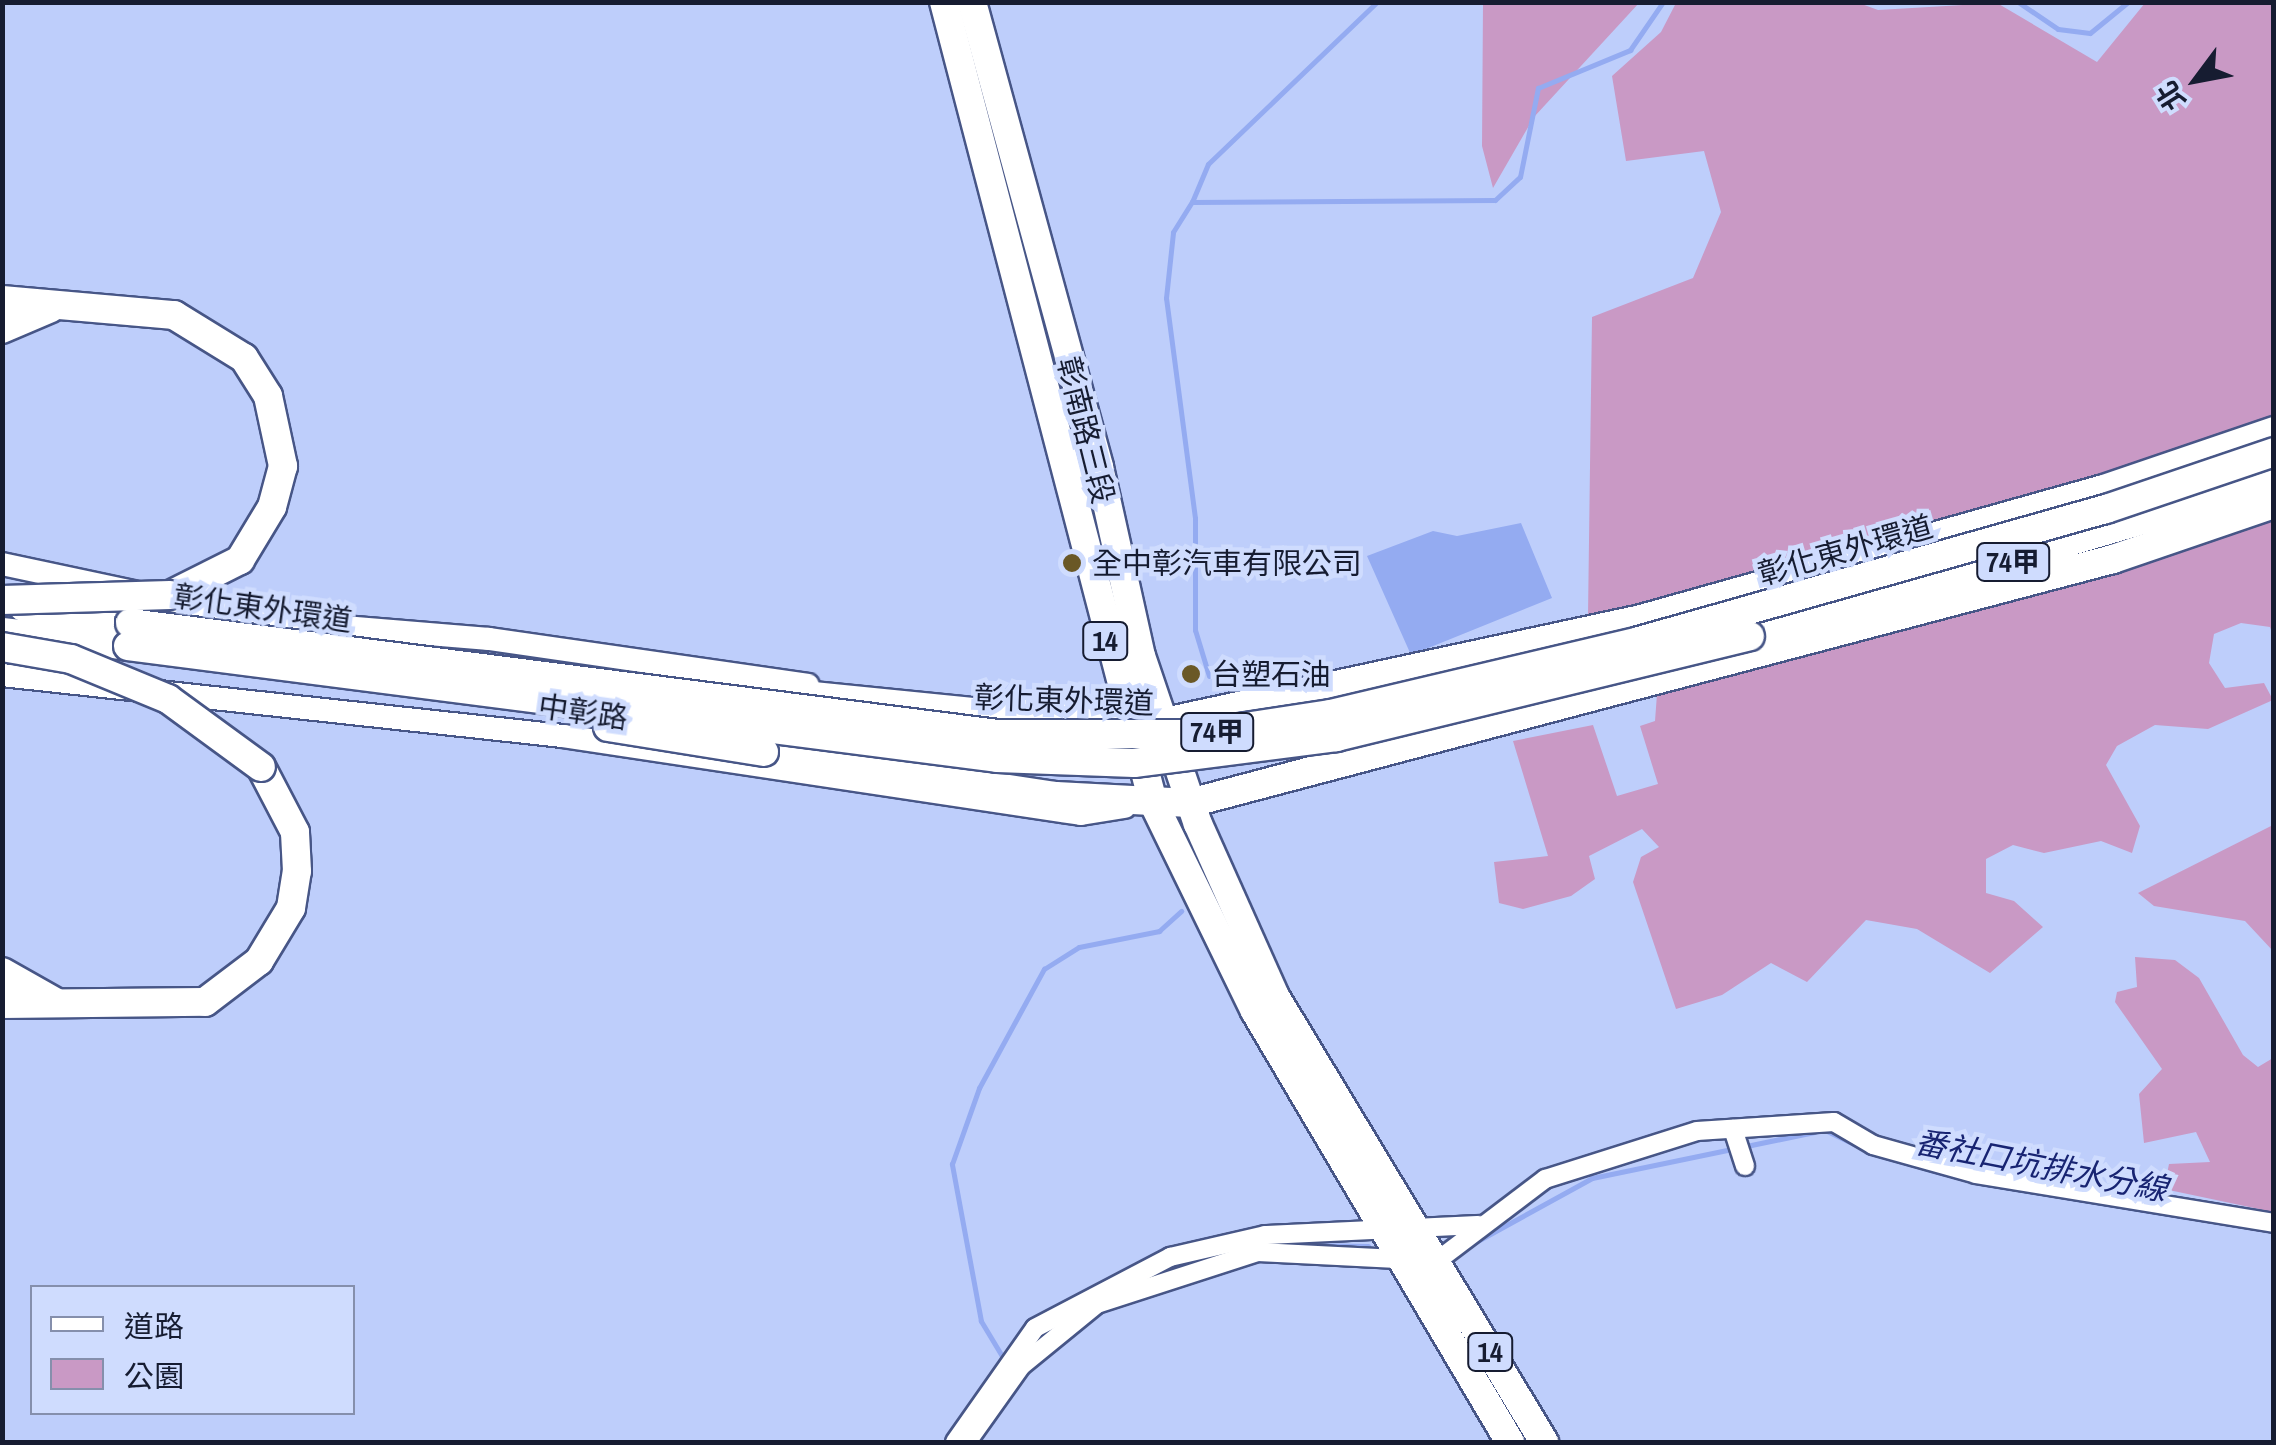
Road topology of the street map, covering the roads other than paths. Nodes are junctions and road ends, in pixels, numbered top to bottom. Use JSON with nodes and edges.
{"nodes":[{"id":1,"x":944,"y":2,"type":"edge"},
{"id":2,"x":972,"y":2,"type":"edge"},
{"id":3,"x":2,"y":300,"type":"edge"},
{"id":4,"x":65,"y":303,"type":"junction"},
{"id":5,"x":2,"y":329,"type":"edge"},
{"id":6,"x":2274,"y":431,"type":"edge"},
{"id":7,"x":2274,"y":452,"type":"edge"},
{"id":8,"x":2274,"y":480,"type":"edge"},
{"id":9,"x":2274,"y":504,"type":"edge"},
{"id":10,"x":2,"y":564,"type":"edge"},
{"id":11,"x":2,"y":602,"type":"edge"},
{"id":12,"x":2,"y":632,"type":"edge"},
{"id":13,"x":489,"y":639,"type":"junction"},
{"id":14,"x":2,"y":647,"type":"edge"},
{"id":15,"x":569,"y":654,"type":"junction"},
{"id":16,"x":2,"y":675,"type":"edge"},
{"id":17,"x":433,"y":675,"type":"junction"},
{"id":18,"x":566,"y":704,"type":"junction"},
{"id":19,"x":1127,"y":725,"type":"junction"},
{"id":20,"x":1163,"y":726,"type":"junction"},
{"id":21,"x":468,"y":730,"type":"junction"},
{"id":22,"x":563,"y":736,"type":"junction"},
{"id":23,"x":1153,"y":802,"type":"junction"},
{"id":24,"x":1190,"y":803,"type":"junction"},
{"id":25,"x":2,"y":972,"type":"edge"},
{"id":26,"x":2,"y":1004,"type":"edge"},
{"id":27,"x":61,"y":1005,"type":"junction"},
{"id":28,"x":1733,"y":1129,"type":"junction"},
{"id":29,"x":1745,"y":1166,"type":"dead end"},
{"id":30,"x":2274,"y":1222,"type":"edge"},
{"id":31,"x":1480,"y":1225,"type":"junction"},
{"id":32,"x":1418,"y":1230,"type":"junction"},
{"id":33,"x":1384,"y":1235,"type":"junction"},
{"id":34,"x":1400,"y":1260,"type":"junction"},
{"id":35,"x":1436,"y":1261,"type":"junction"},
{"id":36,"x":955,"y":1442,"type":"edge"},
{"id":37,"x":968,"y":1442,"type":"edge"},
{"id":38,"x":1510,"y":1442,"type":"edge"},
{"id":39,"x":1544,"y":1442,"type":"edge"}],
"edges":[{"from":1,"to":19,"type":"main road","name":"彰南路三段","number":"14"},
{"from":2,"to":20,"type":"main road","name":"彰南路三段","number":"14"},
{"from":3,"to":4,"type":"main road"},
{"from":4,"to":5,"type":"main road"},
{"from":4,"to":11,"type":"main road","bridge":true},
{"from":6,"to":20,"type":"main road","number":"74甲"},
{"from":7,"to":17,"type":"main road","name":"彰化東外環道","number":"74甲","bridge":true},
{"from":8,"to":18,"type":"main road","name":"彰化東外環道","number":"74甲","bridge":true},
{"from":9,"to":24,"type":"main road","number":"74甲"},
{"from":10,"to":13,"type":"street","name":"中彰路"},
{"from":11,"to":17,"type":"main road","name":"彰化東外環道","number":"74甲","bridge":true},
{"from":12,"to":17,"type":"main road","name":"彰化東外環道","number":"74甲","bridge":true},
{"from":13,"to":15,"type":"street","name":"中彰路"},
{"from":13,"to":21,"type":"street"},
{"from":14,"to":27,"type":"main road","bridge":true},
{"from":15,"to":18,"type":"street"},
{"from":15,"to":19,"type":"street","name":"中彰路"},
{"from":16,"to":21,"type":"street","name":"中彰路"},
{"from":17,"to":18,"type":"main road","name":"彰化東外環道","number":"74甲","bridge":true},
{"from":17,"to":19,"type":"main road","name":"彰化東外環道","bridge":true},
{"from":17,"to":23,"type":"main road","bridge":true},
{"from":18,"to":22,"type":"street"},
{"from":19,"to":20,"type":"main road","name":"彰化東外環道"},
{"from":19,"to":23,"type":"main road","name":"彰南路三段","number":"14"},
{"from":20,"to":24,"type":"main road","name":"彰南路三段","number":"14"},
{"from":21,"to":22,"type":"street","name":"中彰路"},
{"from":22,"to":23,"type":"street","name":"中彰路"},
{"from":23,"to":24,"type":"main road"},
{"from":23,"to":33,"type":"main road","name":"彰南路三段","number":"14"},
{"from":24,"to":32,"type":"main road","name":"彰南路三段","number":"14"},
{"from":25,"to":27,"type":"main road"},
{"from":26,"to":27,"type":"main road"},
{"from":28,"to":29,"type":"street"},
{"from":28,"to":30,"type":"street"},
{"from":28,"to":31,"type":"street"},
{"from":31,"to":32,"type":"street"},
{"from":31,"to":35,"type":"street"},
{"from":32,"to":33,"type":"street"},
{"from":32,"to":35,"type":"main road","number":"14"},
{"from":33,"to":34,"type":"main road","number":"14"},
{"from":33,"to":36,"type":"street"},
{"from":34,"to":35,"type":"street"},
{"from":34,"to":37,"type":"street"},
{"from":34,"to":38,"type":"main road","number":"14"},
{"from":35,"to":39,"type":"main road","number":"14"}]}
